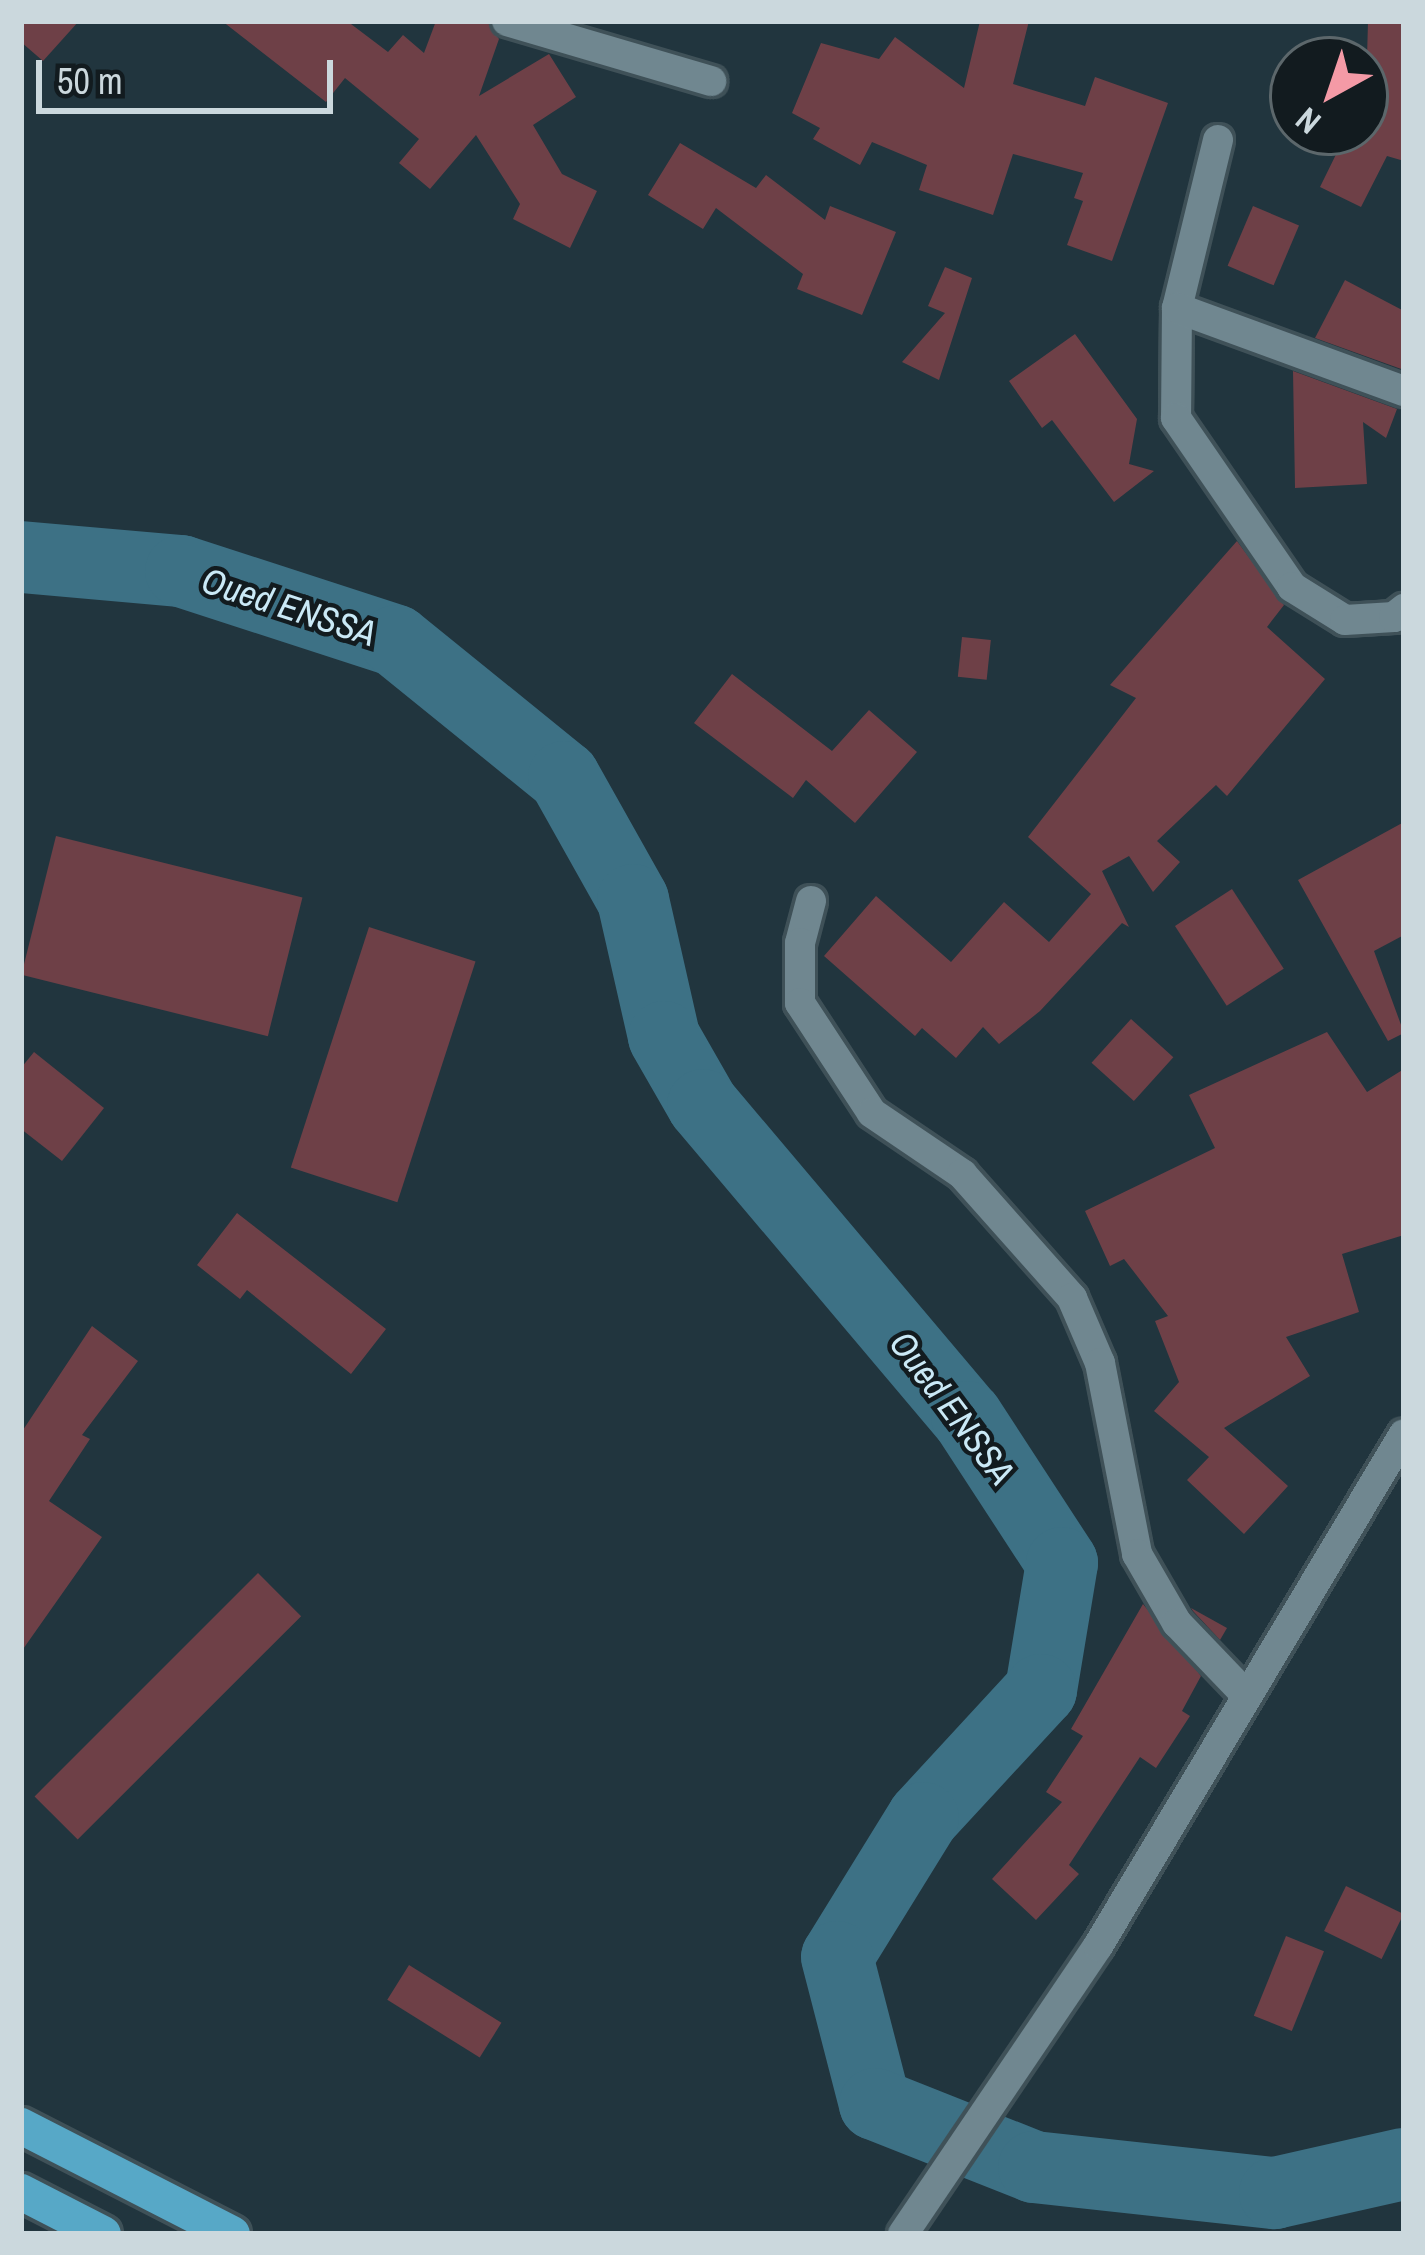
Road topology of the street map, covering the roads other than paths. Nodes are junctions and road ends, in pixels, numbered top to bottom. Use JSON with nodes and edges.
{"nodes":[{"id":1,"x":507,"y":21,"type":"edge"},
{"id":2,"x":711,"y":81,"type":"dead end"},
{"id":3,"x":1218,"y":140,"type":"dead end"},
{"id":4,"x":1177,"y":308,"type":"junction"},
{"id":5,"x":1404,"y":392,"type":"edge"},
{"id":6,"x":1404,"y":609,"type":"edge"},
{"id":7,"x":811,"y":902,"type":"dead end"},
{"id":8,"x":1404,"y":1434,"type":"edge"},
{"id":9,"x":1246,"y":1696,"type":"junction"},
{"id":10,"x":21,"y":2126,"type":"edge"},
{"id":11,"x":21,"y":2192,"type":"edge"},
{"id":12,"x":100,"y":2234,"type":"edge"},
{"id":13,"x":232,"y":2234,"type":"edge"},
{"id":14,"x":903,"y":2234,"type":"edge"}],
"edges":[{"from":1,"to":2,"type":"street"},
{"from":3,"to":4,"type":"street"},
{"from":4,"to":5,"type":"street"},
{"from":4,"to":6,"type":"street"},
{"from":7,"to":9,"type":"street"},
{"from":8,"to":9,"type":"street"},
{"from":9,"to":14,"type":"street"},
{"from":10,"to":13,"type":"highway"},
{"from":11,"to":12,"type":"highway"}]}
